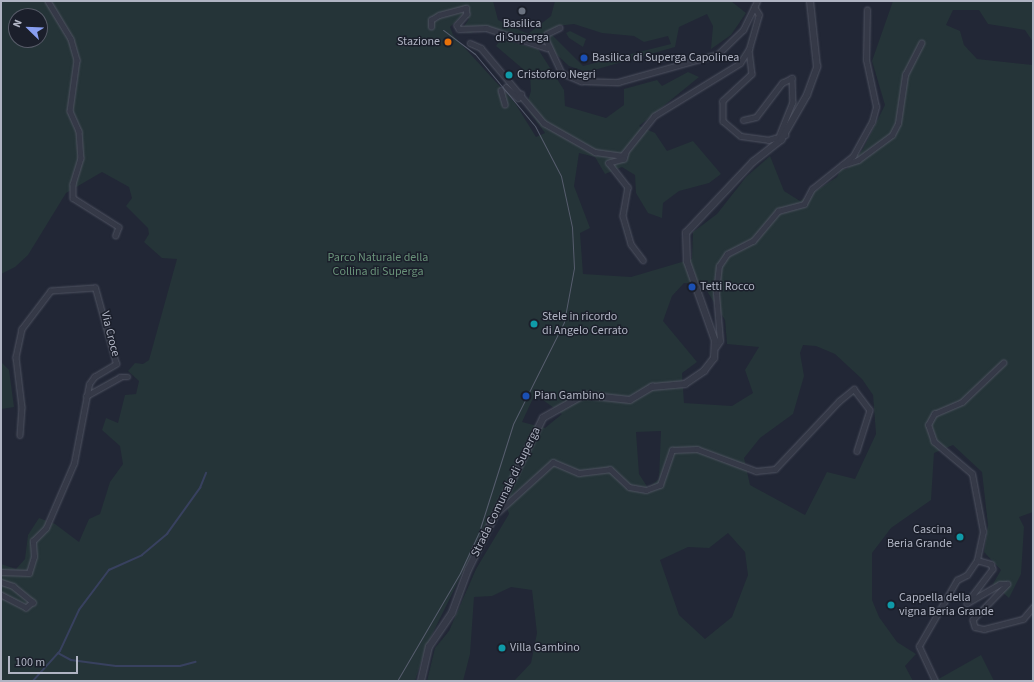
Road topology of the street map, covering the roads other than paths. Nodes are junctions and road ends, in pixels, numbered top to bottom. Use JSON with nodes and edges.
{"nodes":[{"id":1,"x":48,"y":1,"type":"edge"},
{"id":2,"x":756,"y":1,"type":"edge"},
{"id":3,"x":810,"y":1,"type":"edge"},
{"id":4,"x":754,"y":7,"type":"junction"},
{"id":5,"x":867,"y":10,"type":"dead end"},
{"id":6,"x":431,"y":27,"type":"dead end"},
{"id":7,"x":560,"y":28,"type":"dead end"},
{"id":8,"x":470,"y":43,"type":"dead end"},
{"id":9,"x":921,"y":43,"type":"dead end"},
{"id":10,"x":547,"y":48,"type":"junction"},
{"id":11,"x":749,"y":49,"type":"junction"},
{"id":12,"x":506,"y":87,"type":"dead end"},
{"id":13,"x":501,"y":90,"type":"dead end"},
{"id":14,"x":521,"y":94,"type":"junction"},
{"id":15,"x":505,"y":104,"type":"dead end"},
{"id":16,"x":743,"y":120,"type":"dead end"},
{"id":17,"x":783,"y":134,"type":"junction"},
{"id":18,"x":626,"y":153,"type":"junction"},
{"id":19,"x":834,"y":168,"type":"junction"},
{"id":20,"x":116,"y":235,"type":"dead end"},
{"id":21,"x":643,"y":260,"type":"dead end"},
{"id":22,"x":716,"y":347,"type":"junction"},
{"id":23,"x":1003,"y":363,"type":"dead end"},
{"id":24,"x":128,"y":377,"type":"dead end"},
{"id":25,"x":86,"y":396,"type":"junction"},
{"id":26,"x":20,"y":435,"type":"dead end"},
{"id":27,"x":857,"y":451,"type":"dead end"},
{"id":28,"x":497,"y":513,"type":"junction"},
{"id":29,"x":977,"y":560,"type":"junction"},
{"id":30,"x":1,"y":572,"type":"edge"},
{"id":31,"x":1,"y":582,"type":"edge"},
{"id":32,"x":1,"y":595,"type":"edge"},
{"id":33,"x":1033,"y":608,"type":"edge"},
{"id":34,"x":421,"y":681,"type":"edge"},
{"id":35,"x":935,"y":681,"type":"edge"}],
"edges":[{"from":1,"to":20,"type":"street"},
{"from":2,"to":4,"type":"street"},
{"from":3,"to":17,"type":"street"},
{"from":4,"to":10,"type":"street"},
{"from":4,"to":11,"type":"street"},
{"from":5,"to":19,"type":"street"},
{"from":6,"to":10,"type":"street"},
{"from":7,"to":10,"type":"street"},
{"from":8,"to":14,"type":"street"},
{"from":9,"to":19,"type":"street"},
{"from":11,"to":17,"type":"street"},
{"from":11,"to":18,"type":"street"},
{"from":12,"to":14,"type":"street"},
{"from":13,"to":15,"type":"street"},
{"from":14,"to":18,"type":"street"},
{"from":16,"to":17,"type":"street"},
{"from":17,"to":22,"type":"street"},
{"from":18,"to":21,"type":"street"},
{"from":19,"to":22,"type":"street"},
{"from":22,"to":28,"type":"street","name":"Strada Comunale di Superga"},
{"from":23,"to":29,"type":"street"},
{"from":24,"to":25,"type":"street"},
{"from":25,"to":26,"type":"street","name":"Via Croce"},
{"from":25,"to":30,"type":"street","name":"Via Croce"},
{"from":27,"to":28,"type":"street"},
{"from":28,"to":34,"type":"street","name":"Strada Comunale di Superga"},
{"from":29,"to":33,"type":"street"},
{"from":29,"to":35,"type":"street"},
{"from":31,"to":32,"type":"street"}]}
